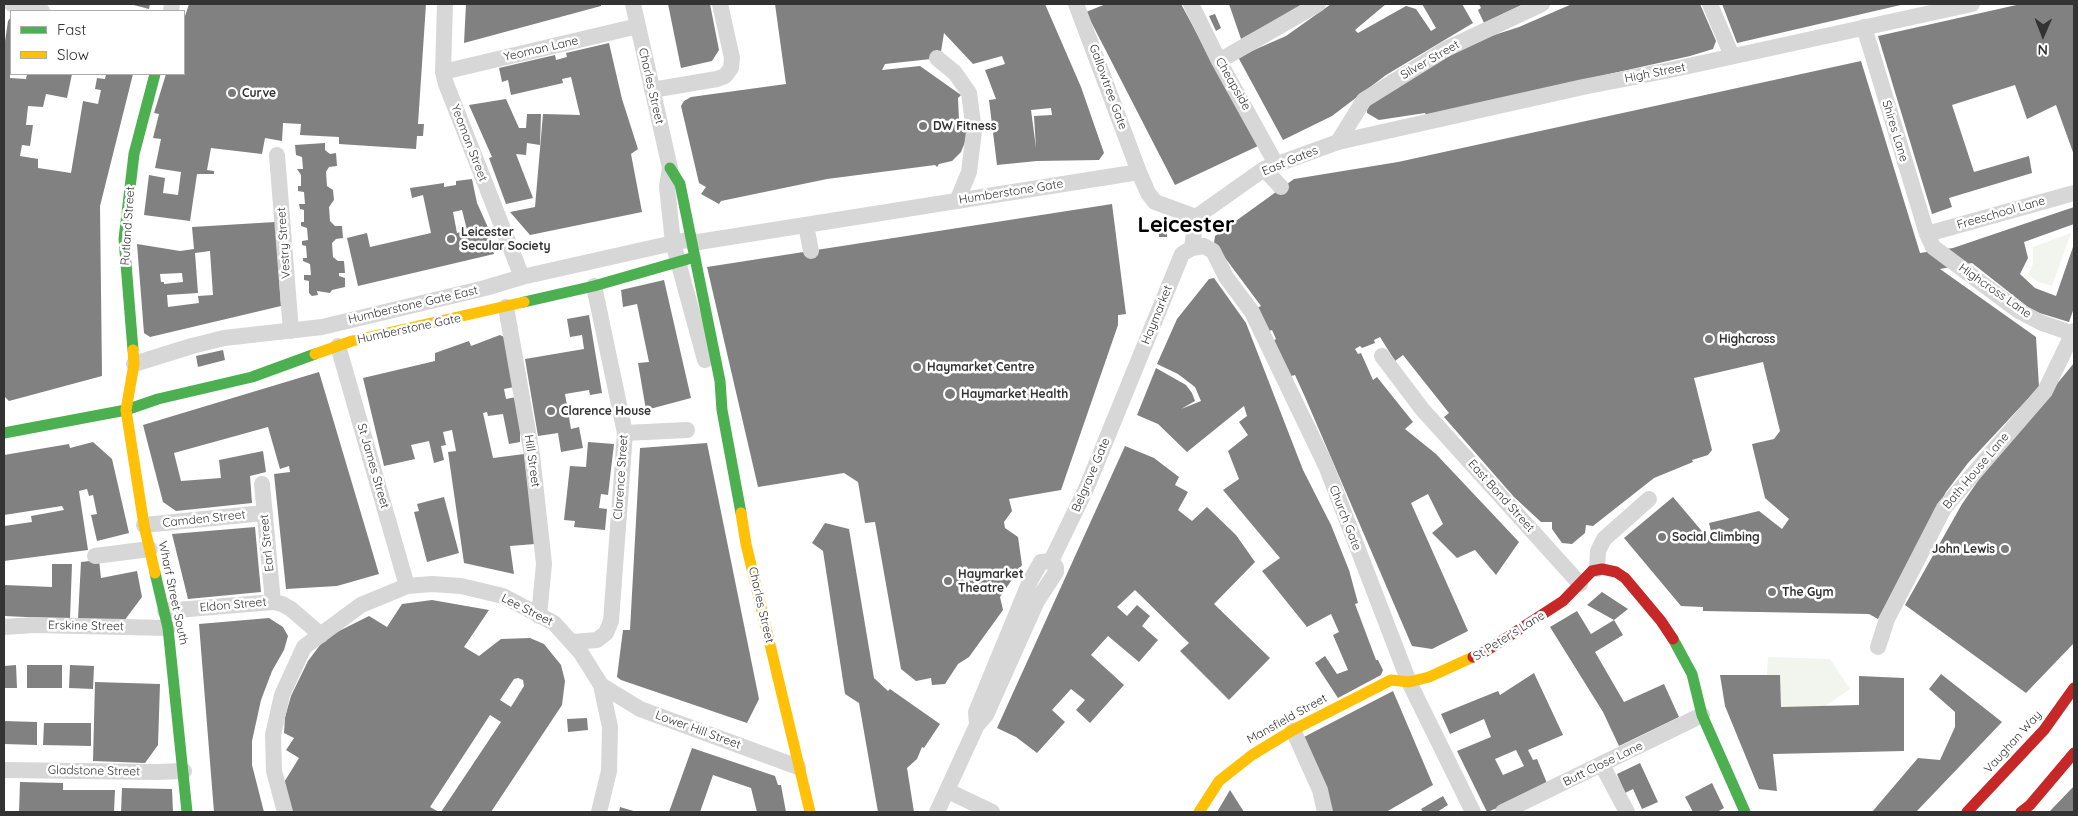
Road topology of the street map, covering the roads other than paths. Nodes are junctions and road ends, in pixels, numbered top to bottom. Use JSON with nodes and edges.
{"nodes":[{"id":1,"x":12,"y":4,"type":"edge"},
{"id":2,"x":446,"y":4,"type":"edge"},
{"id":3,"x":634,"y":4,"type":"edge"},
{"id":4,"x":720,"y":4,"type":"edge"},
{"id":5,"x":1076,"y":4,"type":"edge"},
{"id":6,"x":1191,"y":4,"type":"edge"},
{"id":7,"x":1318,"y":4,"type":"edge"},
{"id":8,"x":1542,"y":4,"type":"edge"},
{"id":9,"x":1710,"y":4,"type":"edge"},
{"id":10,"x":1972,"y":4,"type":"edge"},
{"id":11,"x":38,"y":10,"type":"edge"},
{"id":12,"x":638,"y":26,"type":"junction"},
{"id":13,"x":1864,"y":27,"type":"junction"},
{"id":14,"x":1215,"y":53,"type":"junction"},
{"id":15,"x":1732,"y":56,"type":"junction"},
{"id":16,"x":937,"y":58,"type":"dead end"},
{"id":17,"x":443,"y":72,"type":"junction"},
{"id":18,"x":155,"y":75,"type":"edge"},
{"id":19,"x":652,"y":90,"type":"junction"},
{"id":20,"x":1338,"y":142,"type":"junction"},
{"id":21,"x":277,"y":154,"type":"dead end"},
{"id":22,"x":1270,"y":166,"type":"junction"},
{"id":23,"x":670,"y":168,"type":"junction"},
{"id":24,"x":1139,"y":172,"type":"junction"},
{"id":25,"x":1281,"y":187,"type":"dead end"},
{"id":26,"x":2074,"y":192,"type":"edge"},
{"id":27,"x":957,"y":200,"type":"junction"},
{"id":28,"x":1196,"y":217,"type":"junction"},
{"id":29,"x":806,"y":224,"type":"junction"},
{"id":30,"x":1927,"y":234,"type":"junction"},
{"id":31,"x":673,"y":243,"type":"junction"},
{"id":32,"x":693,"y":246,"type":"junction"},
{"id":33,"x":1192,"y":248,"type":"junction"},
{"id":34,"x":811,"y":250,"type":"dead end"},
{"id":35,"x":677,"y":261,"type":"junction"},
{"id":36,"x":522,"y":277,"type":"junction"},
{"id":37,"x":594,"y":286,"type":"junction"},
{"id":38,"x":506,"y":307,"type":"junction"},
{"id":39,"x":291,"y":331,"type":"junction"},
{"id":40,"x":2074,"y":333,"type":"edge"},
{"id":41,"x":338,"y":346,"type":"junction"},
{"id":42,"x":1382,"y":356,"type":"dead end"},
{"id":43,"x":134,"y":364,"type":"junction"},
{"id":44,"x":1128,"y":388,"type":"joint"},
{"id":45,"x":126,"y":410,"type":"junction"},
{"id":46,"x":722,"y":410,"type":"junction"},
{"id":47,"x":686,"y":430,"type":"dead end"},
{"id":48,"x":4,"y":433,"type":"edge"},
{"id":49,"x":625,"y":433,"type":"junction"},
{"id":50,"x":262,"y":484,"type":"dead end"},
{"id":51,"x":1650,"y":499,"type":"dead end"},
{"id":52,"x":264,"y":513,"type":"junction"},
{"id":53,"x":144,"y":525,"type":"junction"},
{"id":54,"x":150,"y":549,"type":"junction"},
{"id":55,"x":95,"y":556,"type":"dead end"},
{"id":56,"x":1597,"y":569,"type":"junction"},
{"id":57,"x":1580,"y":584,"type":"junction"},
{"id":58,"x":407,"y":586,"type":"junction"},
{"id":59,"x":273,"y":602,"type":"junction"},
{"id":60,"x":165,"y":611,"type":"junction"},
{"id":61,"x":539,"y":616,"type":"junction"},
{"id":62,"x":4,"y":627,"type":"edge"},
{"id":63,"x":168,"y":628,"type":"junction"},
{"id":64,"x":322,"y":635,"type":"junction"},
{"id":65,"x":573,"y":642,"type":"junction"},
{"id":66,"x":1878,"y":646,"type":"dead end"},
{"id":67,"x":1409,"y":682,"type":"junction"},
{"id":68,"x":601,"y":685,"type":"junction"},
{"id":69,"x":2074,"y":688,"type":"edge"},
{"id":70,"x":1702,"y":715,"type":"junction"},
{"id":71,"x":1293,"y":730,"type":"junction"},
{"id":72,"x":2074,"y":753,"type":"edge"},
{"id":73,"x":1602,"y":765,"type":"junction"},
{"id":74,"x":798,"y":767,"type":"junction"},
{"id":75,"x":4,"y":770,"type":"edge"},
{"id":76,"x":184,"y":771,"type":"junction"},
{"id":77,"x":948,"y":791,"type":"junction"},
{"id":78,"x":808,"y":805,"type":"edge"},
{"id":79,"x":2026,"y":810,"type":"edge"},
{"id":80,"x":187,"y":812,"type":"edge"},
{"id":81,"x":285,"y":812,"type":"edge"},
{"id":82,"x":599,"y":812,"type":"edge"},
{"id":83,"x":818,"y":812,"type":"edge"},
{"id":84,"x":937,"y":812,"type":"edge"},
{"id":85,"x":992,"y":812,"type":"edge"},
{"id":86,"x":1199,"y":812,"type":"edge"},
{"id":87,"x":1325,"y":812,"type":"edge"},
{"id":88,"x":1473,"y":812,"type":"edge"},
{"id":89,"x":1503,"y":812,"type":"edge"},
{"id":90,"x":1627,"y":812,"type":"edge"},
{"id":91,"x":1745,"y":812,"type":"edge"},
{"id":92,"x":1968,"y":812,"type":"edge"}],
"edges":[{"from":1,"to":11,"type":"street"},
{"from":2,"to":17,"type":"street","name":"Yeoman Street"},
{"from":3,"to":12,"type":"street","name":"Charles Street"},
{"from":4,"to":19,"type":"street"},
{"from":5,"to":24,"type":"street","name":"Gallowtree Gate"},
{"from":6,"to":14,"type":"street","name":"Cheapside"},
{"from":7,"to":14,"type":"street"},
{"from":8,"to":20,"type":"street","name":"Silver Street"},
{"from":9,"to":15,"type":"street"},
{"from":10,"to":13,"type":"street","name":"High Street"},
{"from":12,"to":17,"type":"street","name":"Yeoman Lane"},
{"from":12,"to":19,"type":"street","name":"Charles Street"},
{"from":13,"to":15,"type":"street","name":"High Street"},
{"from":13,"to":30,"type":"street","name":"Shires Lane"},
{"from":14,"to":22,"type":"street","name":"Cheapside"},
{"from":15,"to":20,"type":"street","name":"High Street"},
{"from":16,"to":27,"type":"street"},
{"from":17,"to":36,"type":"street","name":"Yeoman Street"},
{"from":18,"to":43,"type":"street","name":"Rutland Street"},
{"from":19,"to":23,"type":"street","name":"Charles Street"},
{"from":20,"to":22,"type":"street","name":"East Gates"},
{"from":21,"to":39,"type":"street","name":"Vestry Street"},
{"from":22,"to":25,"type":"street","name":"Cheapside"},
{"from":22,"to":28,"type":"street","name":"East Gates"},
{"from":23,"to":31,"type":"street","name":"Charles Street"},
{"from":23,"to":32,"type":"street","name":"Charles Street"},
{"from":24,"to":27,"type":"street","name":"Humberstone Gate"},
{"from":24,"to":28,"type":"street"},
{"from":26,"to":30,"type":"street","name":"Freeschool Lane"},
{"from":27,"to":29,"type":"street","name":"Humberstone Gate"},
{"from":28,"to":33,"type":"street"},
{"from":29,"to":32,"type":"street","name":"Humberstone Gate"},
{"from":29,"to":34,"type":"street"},
{"from":30,"to":40,"type":"street","name":"Highcross Lane"},
{"from":31,"to":32,"type":"street","name":"Humberstone Gate East"},
{"from":31,"to":35,"type":"street","name":"Charles Street"},
{"from":31,"to":36,"type":"street","name":"Humberstone Gate East"},
{"from":32,"to":35,"type":"street","name":"Humberstone Gate"},
{"from":32,"to":46,"type":"street","name":"Charles Street"},
{"from":33,"to":44,"type":"street","name":"Haymarket"},
{"from":33,"to":67,"type":"street","name":"Church Gate"},
{"from":35,"to":37,"type":"street","name":"Humberstone Gate"},
{"from":35,"to":46,"type":"street","name":"Charles Street"},
{"from":36,"to":39,"type":"street","name":"Humberstone Gate East"},
{"from":37,"to":38,"type":"street","name":"Humberstone Gate"},
{"from":37,"to":49,"type":"street","name":"Clarence Street"},
{"from":38,"to":41,"type":"street","name":"Humberstone Gate"},
{"from":38,"to":61,"type":"street","name":"Hill Street"},
{"from":39,"to":43,"type":"street","name":"Humberstone Gate East"},
{"from":40,"to":66,"type":"street","name":"Bath House Lane"},
{"from":41,"to":45,"type":"street","name":"Humberstone Gate"},
{"from":41,"to":58,"type":"street","name":"St James Street"},
{"from":42,"to":57,"type":"street","name":"East Bond Street"},
{"from":43,"to":45,"type":"street","name":"Rutland Street"},
{"from":44,"to":77,"type":"street","name":"Belgrave Gate"},
{"from":45,"to":48,"type":"street","name":"Humberstone Gate"},
{"from":45,"to":53,"type":"street","name":"Wharf Street South"},
{"from":46,"to":74,"type":"street","name":"Charles Street"},
{"from":47,"to":49,"type":"street"},
{"from":49,"to":65,"type":"street","name":"Clarence Street"},
{"from":50,"to":52,"type":"street","name":"Earl Street"},
{"from":51,"to":56,"type":"street"},
{"from":52,"to":53,"type":"street","name":"Camden Street"},
{"from":52,"to":59,"type":"street","name":"Earl Street"},
{"from":53,"to":54,"type":"street","name":"Wharf Street South"},
{"from":54,"to":55,"type":"street"},
{"from":54,"to":60,"type":"street","name":"Wharf Street South"},
{"from":56,"to":57,"type":"street","name":"St Peter's Lane"},
{"from":56,"to":70,"type":"street"},
{"from":57,"to":67,"type":"street","name":"St Peter's Lane"},
{"from":58,"to":61,"type":"street","name":"Lee Street"},
{"from":58,"to":64,"type":"street","name":"Lee Street"},
{"from":59,"to":60,"type":"street","name":"Eldon Street"},
{"from":59,"to":64,"type":"street","name":"Eldon Street"},
{"from":60,"to":63,"type":"street","name":"Wharf Street South"},
{"from":61,"to":65,"type":"street","name":"Lee Street"},
{"from":62,"to":63,"type":"street","name":"Erskine Street"},
{"from":63,"to":76,"type":"street","name":"Wharf Street South"},
{"from":64,"to":81,"type":"street","name":"Lee Street"},
{"from":65,"to":68,"type":"street","name":"Lee Street"},
{"from":67,"to":71,"type":"street","name":"Mansfield Street"},
{"from":67,"to":88,"type":"street","name":"Church Gate"},
{"from":68,"to":74,"type":"street","name":"Lower Hill Street"},
{"from":68,"to":82,"type":"street","name":"Lee Street"},
{"from":69,"to":92,"type":"street","name":"Vaughan Way"},
{"from":70,"to":73,"type":"street","name":"Butt Close Lane"},
{"from":70,"to":91,"type":"street"},
{"from":71,"to":86,"type":"street","name":"Mansfield Street"},
{"from":71,"to":87,"type":"street"},
{"from":72,"to":79,"type":"street"},
{"from":73,"to":89,"type":"street","name":"Butt Close Lane"},
{"from":73,"to":90,"type":"street"},
{"from":74,"to":78,"type":"street","name":"Charles Street"},
{"from":75,"to":76,"type":"street","name":"Gladstone Street"},
{"from":76,"to":80,"type":"street","name":"Wharf Street South"},
{"from":77,"to":84,"type":"street","name":"Belgrave Gate"},
{"from":77,"to":85,"type":"street"},
{"from":78,"to":83,"type":"street","name":"Charles Street"}]}
